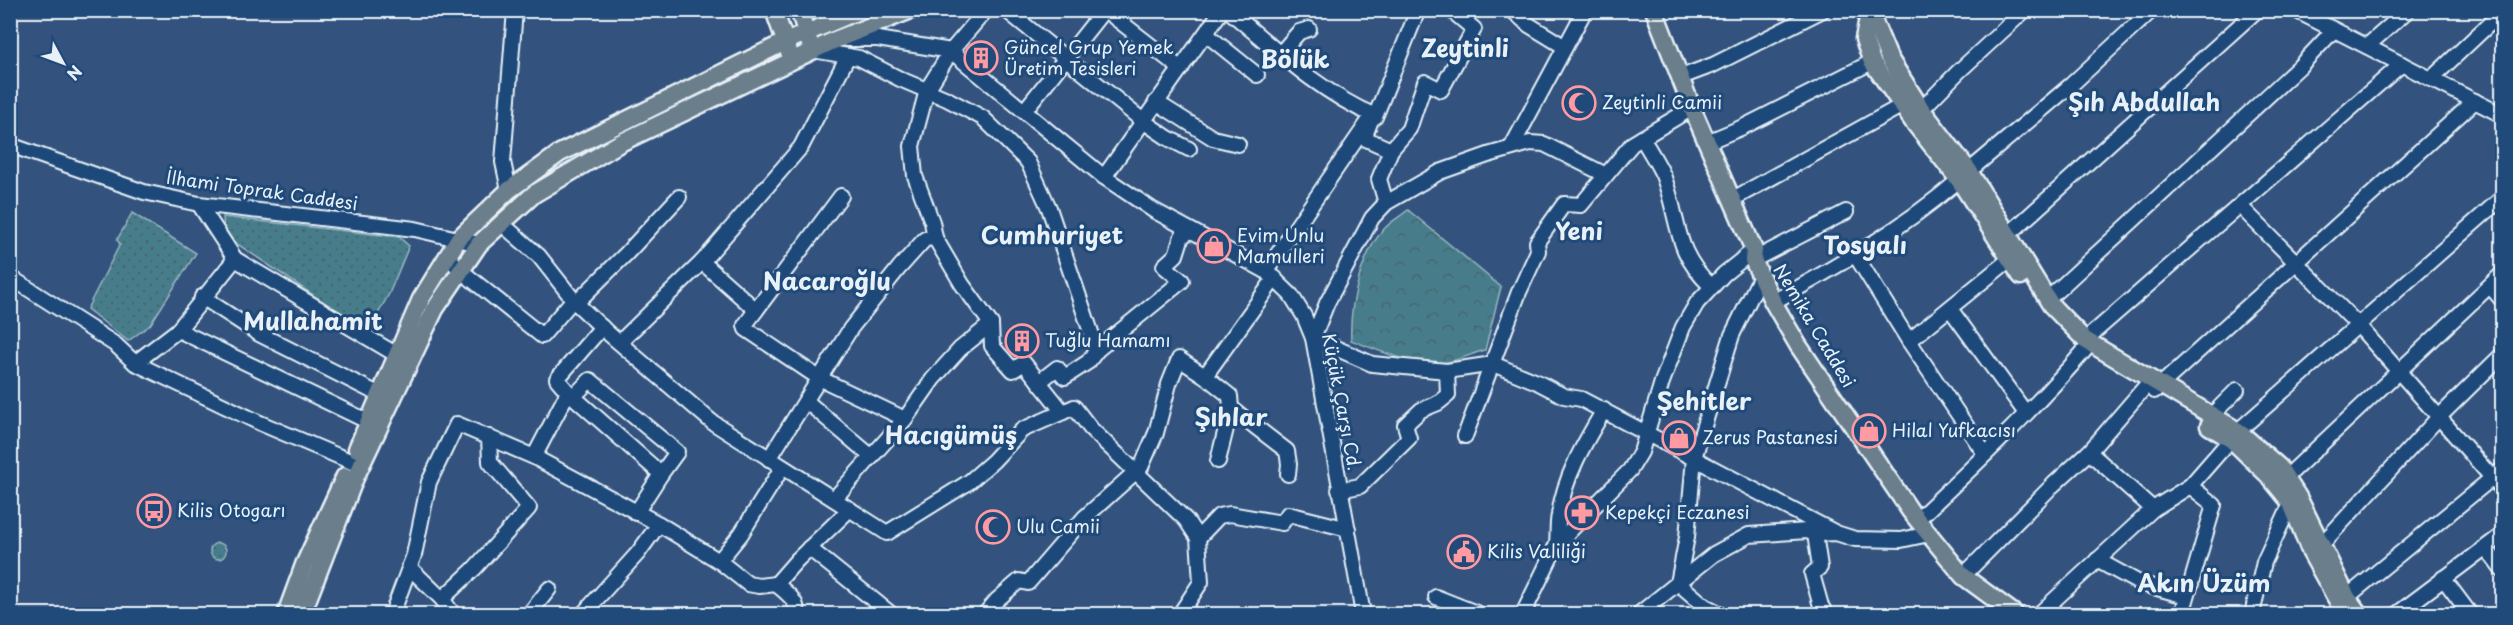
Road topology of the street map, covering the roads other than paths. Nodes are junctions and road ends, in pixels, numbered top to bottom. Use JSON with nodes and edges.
{"nodes":[{"id":1,"x":515,"y":10,"type":"edge"},
{"id":2,"x":799,"y":10,"type":"edge"},
{"id":3,"x":811,"y":10,"type":"edge"},
{"id":4,"x":861,"y":10,"type":"edge"},
{"id":5,"x":911,"y":10,"type":"edge"},
{"id":6,"x":986,"y":10,"type":"edge"},
{"id":7,"x":1006,"y":10,"type":"edge"},
{"id":8,"x":1105,"y":10,"type":"edge"},
{"id":9,"x":1204,"y":10,"type":"edge"},
{"id":10,"x":1228,"y":10,"type":"edge"},
{"id":11,"x":1418,"y":10,"type":"edge"},
{"id":12,"x":1451,"y":10,"type":"edge"},
{"id":13,"x":1512,"y":10,"type":"edge"},
{"id":14,"x":1585,"y":10,"type":"edge"},
{"id":15,"x":1654,"y":10,"type":"edge"},
{"id":16,"x":1823,"y":10,"type":"edge"},
{"id":17,"x":2025,"y":10,"type":"edge"},
{"id":18,"x":2152,"y":10,"type":"edge"},
{"id":19,"x":2257,"y":10,"type":"edge"},
{"id":20,"x":2408,"y":10,"type":"edge"},
{"id":21,"x":1870,"y":11,"type":"edge"},
{"id":22,"x":774,"y":12,"type":"edge"},
{"id":23,"x":2302,"y":12,"type":"edge"},
{"id":24,"x":2502,"y":12,"type":"edge"},
{"id":25,"x":1219,"y":15,"type":"edge"},
{"id":26,"x":832,"y":22,"type":"junction"},
{"id":27,"x":1309,"y":28,"type":"dead end"},
{"id":28,"x":2334,"y":30,"type":"junction"},
{"id":29,"x":806,"y":34,"type":"junction"},
{"id":30,"x":1206,"y":34,"type":"junction"},
{"id":31,"x":835,"y":40,"type":"junction"},
{"id":32,"x":785,"y":42,"type":"junction"},
{"id":33,"x":2367,"y":46,"type":"junction"},
{"id":34,"x":1565,"y":47,"type":"junction"},
{"id":35,"x":813,"y":50,"type":"junction"},
{"id":36,"x":951,"y":51,"type":"junction"},
{"id":37,"x":764,"y":52,"type":"junction"},
{"id":38,"x":1280,"y":54,"type":"junction"},
{"id":39,"x":848,"y":56,"type":"junction"},
{"id":40,"x":1066,"y":58,"type":"junction"},
{"id":41,"x":792,"y":60,"type":"junction"},
{"id":42,"x":1872,"y":62,"type":"junction"},
{"id":43,"x":2402,"y":64,"type":"junction"},
{"id":44,"x":1181,"y":69,"type":"junction"},
{"id":45,"x":1257,"y":75,"type":"dead end"},
{"id":46,"x":1681,"y":77,"type":"junction"},
{"id":47,"x":2431,"y":79,"type":"junction"},
{"id":48,"x":927,"y":90,"type":"junction"},
{"id":49,"x":2475,"y":101,"type":"junction"},
{"id":50,"x":1156,"y":102,"type":"junction"},
{"id":51,"x":1692,"y":108,"type":"junction"},
{"id":52,"x":1913,"y":108,"type":"junction"},
{"id":53,"x":1024,"y":111,"type":"junction"},
{"id":54,"x":1373,"y":115,"type":"junction"},
{"id":55,"x":2502,"y":115,"type":"edge"},
{"id":56,"x":1143,"y":121,"type":"junction"},
{"id":57,"x":1641,"y":138,"type":"junction"},
{"id":58,"x":1707,"y":142,"type":"junction"},
{"id":59,"x":1238,"y":144,"type":"dead end"},
{"id":60,"x":10,"y":145,"type":"edge"},
{"id":61,"x":1511,"y":148,"type":"junction"},
{"id":62,"x":1189,"y":149,"type":"dead end"},
{"id":63,"x":1391,"y":150,"type":"junction"},
{"id":64,"x":1606,"y":175,"type":"junction"},
{"id":65,"x":1964,"y":176,"type":"junction"},
{"id":66,"x":1104,"y":177,"type":"junction"},
{"id":67,"x":509,"y":190,"type":"junction"},
{"id":68,"x":841,"y":196,"type":"dead end"},
{"id":69,"x":679,"y":197,"type":"dead end"},
{"id":70,"x":2502,"y":198,"type":"edge"},
{"id":71,"x":1733,"y":199,"type":"junction"},
{"id":72,"x":1386,"y":203,"type":"junction"},
{"id":73,"x":200,"y":204,"type":"junction"},
{"id":74,"x":2240,"y":207,"type":"junction"},
{"id":75,"x":1846,"y":212,"type":"dead end"},
{"id":76,"x":501,"y":223,"type":"junction"},
{"id":77,"x":1191,"y":231,"type":"junction"},
{"id":78,"x":2008,"y":235,"type":"junction"},
{"id":79,"x":459,"y":238,"type":"junction"},
{"id":80,"x":935,"y":238,"type":"junction"},
{"id":81,"x":479,"y":244,"type":"junction"},
{"id":82,"x":1753,"y":255,"type":"junction"},
{"id":83,"x":448,"y":256,"type":"junction"},
{"id":84,"x":1856,"y":256,"type":"junction"},
{"id":85,"x":235,"y":259,"type":"junction"},
{"id":86,"x":2010,"y":260,"type":"junction"},
{"id":87,"x":702,"y":262,"type":"junction"},
{"id":88,"x":2297,"y":264,"type":"junction"},
{"id":89,"x":460,"y":270,"type":"junction"},
{"id":90,"x":1271,"y":274,"type":"junction"},
{"id":91,"x":2502,"y":274,"type":"edge"},
{"id":92,"x":1761,"y":276,"type":"junction"},
{"id":93,"x":10,"y":277,"type":"edge"},
{"id":94,"x":1711,"y":286,"type":"junction"},
{"id":95,"x":2490,"y":286,"type":"junction"},
{"id":96,"x":202,"y":297,"type":"junction"},
{"id":97,"x":2048,"y":299,"type":"junction"},
{"id":98,"x":2502,"y":300,"type":"edge"},
{"id":99,"x":1773,"y":302,"type":"junction"},
{"id":100,"x":576,"y":303,"type":"junction"},
{"id":101,"x":756,"y":310,"type":"junction"},
{"id":102,"x":1951,"y":310,"type":"junction"},
{"id":103,"x":991,"y":324,"type":"junction"},
{"id":104,"x":2358,"y":325,"type":"junction"},
{"id":105,"x":602,"y":327,"type":"junction"},
{"id":106,"x":178,"y":330,"type":"junction"},
{"id":107,"x":1313,"y":338,"type":"junction"},
{"id":108,"x":1909,"y":341,"type":"junction"},
{"id":109,"x":620,"y":342,"type":"junction"},
{"id":110,"x":2085,"y":345,"type":"junction"},
{"id":111,"x":1097,"y":350,"type":"junction"},
{"id":112,"x":397,"y":355,"type":"junction"},
{"id":113,"x":2502,"y":355,"type":"edge"},
{"id":114,"x":135,"y":363,"type":"junction"},
{"id":115,"x":1493,"y":364,"type":"junction"},
{"id":116,"x":1447,"y":371,"type":"junction"},
{"id":117,"x":2399,"y":372,"type":"junction"},
{"id":118,"x":1205,"y":376,"type":"junction"},
{"id":119,"x":819,"y":378,"type":"junction"},
{"id":120,"x":1039,"y":381,"type":"junction"},
{"id":121,"x":2153,"y":388,"type":"junction"},
{"id":122,"x":2237,"y":390,"type":"dead end"},
{"id":123,"x":571,"y":394,"type":"junction"},
{"id":124,"x":380,"y":395,"type":"junction"},
{"id":125,"x":806,"y":401,"type":"junction"},
{"id":126,"x":1231,"y":408,"type":"junction"},
{"id":127,"x":1604,"y":410,"type":"junction"},
{"id":128,"x":1063,"y":412,"type":"junction"},
{"id":129,"x":2025,"y":412,"type":"junction"},
{"id":130,"x":2212,"y":415,"type":"junction"},
{"id":131,"x":2440,"y":416,"type":"junction"},
{"id":132,"x":905,"y":419,"type":"junction"},
{"id":133,"x":369,"y":422,"type":"junction"},
{"id":134,"x":1648,"y":433,"type":"junction"},
{"id":135,"x":2235,"y":435,"type":"junction"},
{"id":136,"x":1465,"y":436,"type":"dead end"},
{"id":137,"x":489,"y":437,"type":"junction"},
{"id":138,"x":2089,"y":452,"type":"junction"},
{"id":139,"x":1985,"y":454,"type":"junction"},
{"id":140,"x":534,"y":457,"type":"junction"},
{"id":141,"x":872,"y":457,"type":"junction"},
{"id":142,"x":1694,"y":458,"type":"junction"},
{"id":143,"x":769,"y":459,"type":"junction"},
{"id":144,"x":1218,"y":461,"type":"dead end"},
{"id":145,"x":351,"y":462,"type":"junction"},
{"id":146,"x":782,"y":468,"type":"junction"},
{"id":147,"x":1134,"y":472,"type":"junction"},
{"id":148,"x":661,"y":474,"type":"junction"},
{"id":149,"x":1288,"y":474,"type":"dead end"},
{"id":150,"x":2500,"y":479,"type":"edge"},
{"id":151,"x":2281,"y":482,"type":"junction"},
{"id":152,"x":2190,"y":486,"type":"junction"},
{"id":153,"x":1339,"y":490,"type":"junction"},
{"id":154,"x":834,"y":499,"type":"junction"},
{"id":155,"x":2291,"y":502,"type":"junction"},
{"id":156,"x":850,"y":509,"type":"junction"},
{"id":157,"x":2153,"y":509,"type":"junction"},
{"id":158,"x":636,"y":513,"type":"junction"},
{"id":159,"x":1917,"y":520,"type":"junction"},
{"id":160,"x":659,"y":524,"type":"junction"},
{"id":161,"x":1348,"y":529,"type":"junction"},
{"id":162,"x":1836,"y":533,"type":"junction"},
{"id":163,"x":1815,"y":534,"type":"junction"},
{"id":164,"x":1929,"y":534,"type":"junction"},
{"id":165,"x":2502,"y":535,"type":"edge"},
{"id":166,"x":1198,"y":538,"type":"junction"},
{"id":167,"x":1557,"y":544,"type":"junction"},
{"id":168,"x":2321,"y":545,"type":"junction"},
{"id":169,"x":809,"y":548,"type":"junction"},
{"id":170,"x":2486,"y":548,"type":"junction"},
{"id":171,"x":2097,"y":560,"type":"junction"},
{"id":172,"x":719,"y":561,"type":"junction"},
{"id":173,"x":410,"y":567,"type":"junction"},
{"id":174,"x":2502,"y":570,"type":"edge"},
{"id":175,"x":1963,"y":576,"type":"junction"},
{"id":176,"x":2443,"y":578,"type":"junction"},
{"id":177,"x":1678,"y":583,"type":"junction"},
{"id":178,"x":776,"y":584,"type":"junction"},
{"id":179,"x":549,"y":589,"type":"dead end"},
{"id":180,"x":2186,"y":596,"type":"junction"},
{"id":181,"x":1436,"y":597,"type":"dead end"},
{"id":182,"x":2347,"y":597,"type":"junction"},
{"id":183,"x":442,"y":600,"type":"junction"},
{"id":184,"x":2006,"y":612,"type":"edge"},
{"id":185,"x":286,"y":615,"type":"edge"},
{"id":186,"x":302,"y":615,"type":"edge"},
{"id":187,"x":392,"y":615,"type":"edge"},
{"id":188,"x":453,"y":615,"type":"edge"},
{"id":189,"x":529,"y":615,"type":"edge"},
{"id":190,"x":583,"y":615,"type":"edge"},
{"id":191,"x":798,"y":615,"type":"edge"},
{"id":192,"x":891,"y":615,"type":"edge"},
{"id":193,"x":985,"y":615,"type":"edge"},
{"id":194,"x":1180,"y":615,"type":"edge"},
{"id":195,"x":1363,"y":615,"type":"edge"},
{"id":196,"x":1479,"y":615,"type":"edge"},
{"id":197,"x":1523,"y":615,"type":"edge"},
{"id":198,"x":1639,"y":615,"type":"edge"},
{"id":199,"x":1721,"y":615,"type":"edge"},
{"id":200,"x":1826,"y":615,"type":"edge"},
{"id":201,"x":2039,"y":615,"type":"edge"},
{"id":202,"x":2182,"y":615,"type":"edge"},
{"id":203,"x":2252,"y":615,"type":"edge"},
{"id":204,"x":2345,"y":615,"type":"edge"},
{"id":205,"x":2359,"y":615,"type":"edge"},
{"id":206,"x":2397,"y":615,"type":"edge"},
{"id":207,"x":2470,"y":615,"type":"edge"}],
"edges":[{"from":1,"to":67,"type":"street"},
{"from":2,"to":29,"type":"main road"},
{"from":3,"to":26,"type":"main road"},
{"from":4,"to":26,"type":"main road"},
{"from":5,"to":31,"type":"main road"},
{"from":6,"to":36,"type":"street"},
{"from":7,"to":40,"type":"street"},
{"from":8,"to":40,"type":"street"},
{"from":8,"to":44,"type":"street"},
{"from":9,"to":25,"type":"street"},
{"from":10,"to":38,"type":"street"},
{"from":11,"to":54,"type":"street"},
{"from":12,"to":63,"type":"street"},
{"from":13,"to":34,"type":"street"},
{"from":14,"to":34,"type":"street"},
{"from":15,"to":46,"type":"main road","name":"Nemika Caddesi"},
{"from":16,"to":46,"type":"street"},
{"from":17,"to":52,"type":"street"},
{"from":18,"to":65,"type":"street"},
{"from":19,"to":78,"type":"street"},
{"from":20,"to":33,"type":"street"},
{"from":21,"to":42,"type":"main road"},
{"from":21,"to":52,"type":"main road"},
{"from":22,"to":32,"type":"main road"},
{"from":22,"to":37,"type":"main road"},
{"from":23,"to":28,"type":"street"},
{"from":24,"to":47,"type":"street"},
{"from":25,"to":30,"type":"street"},
{"from":26,"to":29,"type":"main road"},
{"from":27,"to":38,"type":"street"},
{"from":28,"to":33,"type":"street"},
{"from":28,"to":97,"type":"street"},
{"from":29,"to":32,"type":"main road"},
{"from":29,"to":35,"type":"main road"},
{"from":30,"to":44,"type":"street"},
{"from":30,"to":45,"type":"street"},
{"from":31,"to":35,"type":"main road"},
{"from":31,"to":36,"type":"street"},
{"from":32,"to":37,"type":"main road"},
{"from":32,"to":41,"type":"main road"},
{"from":33,"to":43,"type":"street"},
{"from":34,"to":61,"type":"street"},
{"from":35,"to":39,"type":"street"},
{"from":35,"to":41,"type":"main road"},
{"from":36,"to":48,"type":"street"},
{"from":36,"to":53,"type":"street","name":"Küçük Çarşı Cd."},
{"from":37,"to":67,"type":"main road"},
{"from":38,"to":54,"type":"street"},
{"from":39,"to":48,"type":"street"},
{"from":39,"to":87,"type":"street"},
{"from":40,"to":53,"type":"street"},
{"from":40,"to":56,"type":"street"},
{"from":41,"to":76,"type":"main road"},
{"from":42,"to":52,"type":"main road"},
{"from":42,"to":58,"type":"street"},
{"from":43,"to":47,"type":"street"},
{"from":43,"to":74,"type":"street"},
{"from":44,"to":50,"type":"street"},
{"from":46,"to":51,"type":"main road","name":"Nemika Caddesi"},
{"from":47,"to":49,"type":"street"},
{"from":48,"to":80,"type":"street"},
{"from":48,"to":111,"type":"street"},
{"from":49,"to":55,"type":"street"},
{"from":49,"to":88,"type":"street"},
{"from":50,"to":56,"type":"street"},
{"from":50,"to":59,"type":"street"},
{"from":51,"to":57,"type":"street"},
{"from":51,"to":58,"type":"main road","name":"Nemika Caddesi"},
{"from":52,"to":65,"type":"main road"},
{"from":52,"to":71,"type":"street"},
{"from":53,"to":66,"type":"street","name":"Küçük Çarşı Cd."},
{"from":54,"to":63,"type":"street"},
{"from":54,"to":90,"type":"street"},
{"from":56,"to":62,"type":"street"},
{"from":56,"to":66,"type":"street"},
{"from":57,"to":64,"type":"street"},
{"from":57,"to":94,"type":"street"},
{"from":58,"to":71,"type":"main road","name":"Nemika Caddesi"},
{"from":60,"to":73,"type":"street","name":"İlhami Toprak Caddesi"},
{"from":61,"to":64,"type":"street"},
{"from":61,"to":72,"type":"street"},
{"from":63,"to":72,"type":"street"},
{"from":64,"to":115,"type":"street"},
{"from":65,"to":78,"type":"main road"},
{"from":65,"to":84,"type":"street"},
{"from":65,"to":86,"type":"main road"},
{"from":66,"to":77,"type":"street","name":"Küçük Çarşı Cd."},
{"from":67,"to":79,"type":"main road"},
{"from":68,"to":101,"type":"street"},
{"from":69,"to":100,"type":"street"},
{"from":70,"to":104,"type":"street"},
{"from":71,"to":82,"type":"main road","name":"Nemika Caddesi"},
{"from":72,"to":107,"type":"street"},
{"from":73,"to":79,"type":"street","name":"İlhami Toprak Caddesi"},
{"from":73,"to":85,"type":"street"},
{"from":74,"to":88,"type":"street"},
{"from":74,"to":110,"type":"street"},
{"from":75,"to":82,"type":"street"},
{"from":76,"to":81,"type":"main road"},
{"from":76,"to":100,"type":"street"},
{"from":77,"to":90,"type":"street","name":"Küçük Çarşı Cd."},
{"from":77,"to":111,"type":"street"},
{"from":78,"to":97,"type":"main road"},
{"from":79,"to":81,"type":"street","name":"İlhami Toprak Caddesi"},
{"from":79,"to":83,"type":"main road"},
{"from":80,"to":103,"type":"street"},
{"from":80,"to":119,"type":"street"},
{"from":81,"to":89,"type":"main road"},
{"from":82,"to":92,"type":"main road","name":"Nemika Caddesi"},
{"from":82,"to":94,"type":"street"},
{"from":83,"to":89,"type":"street"},
{"from":83,"to":112,"type":"main road"},
{"from":84,"to":99,"type":"street"},
{"from":84,"to":108,"type":"street"},
{"from":85,"to":96,"type":"street"},
{"from":85,"to":112,"type":"street"},
{"from":86,"to":102,"type":"street"},
{"from":86,"to":110,"type":"main road"},
{"from":87,"to":101,"type":"street"},
{"from":87,"to":109,"type":"street"},
{"from":88,"to":104,"type":"street"},
{"from":88,"to":121,"type":"street"},
{"from":89,"to":100,"type":"street"},
{"from":89,"to":186,"type":"main road"},
{"from":90,"to":107,"type":"street","name":"Küçük Çarşı Cd."},
{"from":90,"to":118,"type":"street"},
{"from":91,"to":95,"type":"street"},
{"from":92,"to":99,"type":"main road","name":"Nemika Caddesi"},
{"from":92,"to":142,"type":"street"},
{"from":93,"to":114,"type":"street"},
{"from":94,"to":134,"type":"street"},
{"from":95,"to":98,"type":"street"},
{"from":95,"to":117,"type":"street"},
{"from":96,"to":106,"type":"street"},
{"from":96,"to":124,"type":"street"},
{"from":97,"to":110,"type":"main road"},
{"from":99,"to":159,"type":"main road","name":"Nemika Caddesi"},
{"from":100,"to":105,"type":"street"},
{"from":101,"to":119,"type":"street"},
{"from":102,"to":108,"type":"street"},
{"from":102,"to":129,"type":"street"},
{"from":103,"to":120,"type":"street"},
{"from":103,"to":132,"type":"street"},
{"from":104,"to":117,"type":"street"},
{"from":104,"to":135,"type":"street"},
{"from":105,"to":109,"type":"street"},
{"from":105,"to":123,"type":"street"},
{"from":106,"to":114,"type":"street"},
{"from":106,"to":133,"type":"street"},
{"from":107,"to":116,"type":"street"},
{"from":107,"to":153,"type":"street","name":"Küçük Çarşı Cd."},
{"from":108,"to":139,"type":"street"},
{"from":109,"to":143,"type":"street"},
{"from":110,"to":121,"type":"main road"},
{"from":110,"to":129,"type":"street"},
{"from":111,"to":120,"type":"street"},
{"from":112,"to":124,"type":"main road"},
{"from":113,"to":131,"type":"street"},
{"from":114,"to":145,"type":"street"},
{"from":115,"to":116,"type":"street"},
{"from":115,"to":127,"type":"street"},
{"from":115,"to":136,"type":"street"},
{"from":116,"to":153,"type":"street"},
{"from":117,"to":131,"type":"street"},
{"from":117,"to":151,"type":"street"},
{"from":118,"to":126,"type":"street"},
{"from":118,"to":147,"type":"street"},
{"from":119,"to":125,"type":"street"},
{"from":119,"to":132,"type":"street"},
{"from":120,"to":128,"type":"street"},
{"from":121,"to":130,"type":"main road"},
{"from":121,"to":135,"type":"main road"},
{"from":121,"to":138,"type":"street"},
{"from":122,"to":130,"type":"street"},
{"from":123,"to":140,"type":"street"},
{"from":123,"to":148,"type":"street"},
{"from":123,"to":148,"type":"street"},
{"from":124,"to":133,"type":"main road"},
{"from":125,"to":141,"type":"street"},
{"from":125,"to":143,"type":"street"},
{"from":126,"to":144,"type":"street"},
{"from":126,"to":149,"type":"street"},
{"from":127,"to":134,"type":"street"},
{"from":127,"to":167,"type":"street"},
{"from":128,"to":147,"type":"street"},
{"from":128,"to":156,"type":"street"},
{"from":129,"to":139,"type":"street"},
{"from":130,"to":135,"type":"main road"},
{"from":131,"to":150,"type":"street"},
{"from":131,"to":168,"type":"street"},
{"from":132,"to":141,"type":"street"},
{"from":133,"to":145,"type":"main road"},
{"from":134,"to":142,"type":"street"},
{"from":134,"to":167,"type":"street"},
{"from":135,"to":151,"type":"main road"},
{"from":135,"to":152,"type":"street"},
{"from":137,"to":140,"type":"street"},
{"from":137,"to":173,"type":"street"},
{"from":137,"to":183,"type":"street"},
{"from":138,"to":157,"type":"street"},
{"from":138,"to":175,"type":"street"},
{"from":139,"to":159,"type":"street"},
{"from":140,"to":158,"type":"street"},
{"from":141,"to":154,"type":"street"},
{"from":142,"to":162,"type":"street"},
{"from":142,"to":177,"type":"street"},
{"from":143,"to":146,"type":"street"},
{"from":145,"to":185,"type":"main road"},
{"from":146,"to":154,"type":"street"},
{"from":146,"to":172,"type":"street"},
{"from":147,"to":166,"type":"street"},
{"from":147,"to":193,"type":"street"},
{"from":148,"to":158,"type":"street"},
{"from":150,"to":182,"type":"street"},
{"from":151,"to":155,"type":"main road"},
{"from":151,"to":168,"type":"main road"},
{"from":152,"to":157,"type":"street"},
{"from":152,"to":180,"type":"street"},
{"from":153,"to":161,"type":"street","name":"Küçük Çarşı Cd."},
{"from":154,"to":156,"type":"street"},
{"from":155,"to":203,"type":"street"},
{"from":155,"to":204,"type":"main road"},
{"from":156,"to":169,"type":"street"},
{"from":157,"to":171,"type":"street"},
{"from":158,"to":160,"type":"street"},
{"from":159,"to":164,"type":"main road","name":"Nemika Caddesi"},
{"from":160,"to":172,"type":"street"},
{"from":160,"to":190,"type":"street"},
{"from":161,"to":166,"type":"street"},
{"from":161,"to":195,"type":"street","name":"Küçük Çarşı Cd."},
{"from":162,"to":163,"type":"street"},
{"from":162,"to":164,"type":"street"},
{"from":163,"to":177,"type":"street"},
{"from":163,"to":200,"type":"street"},
{"from":164,"to":175,"type":"main road","name":"Nemika Caddesi"},
{"from":165,"to":170,"type":"street"},
{"from":166,"to":194,"type":"street"},
{"from":167,"to":197,"type":"street"},
{"from":168,"to":182,"type":"main road"},
{"from":169,"to":178,"type":"street"},
{"from":169,"to":192,"type":"street"},
{"from":170,"to":174,"type":"street"},
{"from":170,"to":176,"type":"street"},
{"from":171,"to":180,"type":"street"},
{"from":171,"to":201,"type":"street"},
{"from":172,"to":178,"type":"street"},
{"from":173,"to":183,"type":"street"},
{"from":173,"to":187,"type":"street"},
{"from":175,"to":184,"type":"main road","name":"Nemika Caddesi"},
{"from":176,"to":206,"type":"street"},
{"from":176,"to":207,"type":"street"},
{"from":177,"to":198,"type":"street"},
{"from":177,"to":199,"type":"street"},
{"from":178,"to":191,"type":"street"},
{"from":179,"to":189,"type":"street"},
{"from":180,"to":202,"type":"street"},
{"from":181,"to":196,"type":"street"},
{"from":182,"to":205,"type":"main road"},
{"from":183,"to":188,"type":"street"}]}
